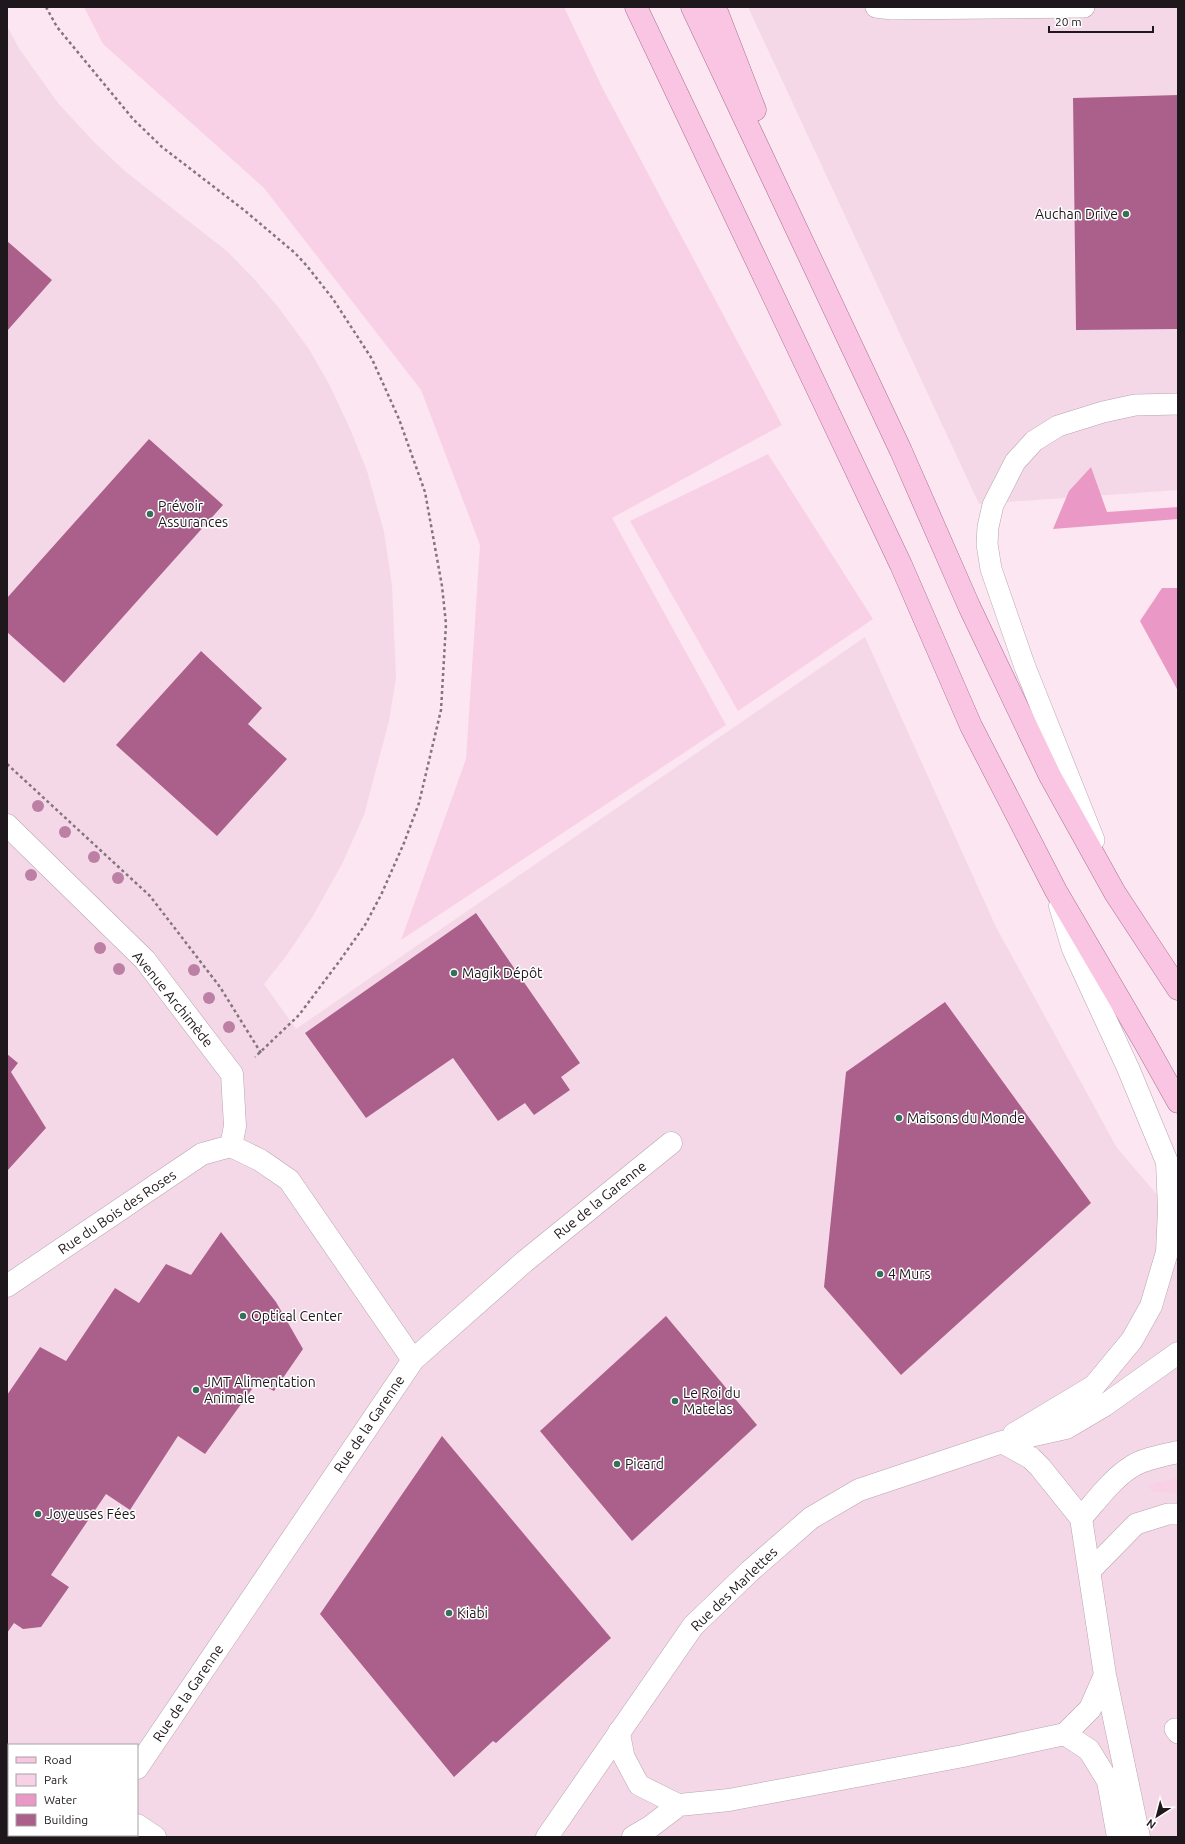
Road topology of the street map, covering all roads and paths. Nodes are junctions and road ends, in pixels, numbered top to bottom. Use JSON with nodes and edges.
{"nodes":[{"id":1,"x":46,"y":7,"type":"edge"},
{"id":2,"x":636,"y":7,"type":"edge"},
{"id":3,"x":692,"y":7,"type":"edge"},
{"id":4,"x":715,"y":7,"type":"edge"},
{"id":5,"x":876,"y":7,"type":"edge"},
{"id":6,"x":1084,"y":7,"type":"edge"},
{"id":7,"x":830,"y":299,"type":"junction"},
{"id":8,"x":1178,"y":404,"type":"edge"},
{"id":9,"x":7,"y":764,"type":"edge"},
{"id":10,"x":7,"y":825,"type":"edge"},
{"id":11,"x":1056,"y":891,"type":"junction"},
{"id":12,"x":1115,"y":893,"type":"junction"},
{"id":13,"x":1178,"y":989,"type":"edge"},
{"id":14,"x":262,"y":1053,"type":"junction"},
{"id":15,"x":232,"y":1074,"type":"junction"},
{"id":16,"x":1178,"y":1102,"type":"edge"},
{"id":17,"x":671,"y":1143,"type":"dead end"},
{"id":18,"x":231,"y":1146,"type":"junction"},
{"id":19,"x":7,"y":1286,"type":"edge"},
{"id":20,"x":1178,"y":1353,"type":"edge"},
{"id":21,"x":413,"y":1360,"type":"junction"},
{"id":22,"x":1002,"y":1442,"type":"junction"},
{"id":23,"x":1178,"y":1452,"type":"edge"},
{"id":24,"x":1178,"y":1514,"type":"edge"},
{"id":25,"x":1081,"y":1518,"type":"junction"},
{"id":26,"x":1090,"y":1571,"type":"junction"},
{"id":27,"x":1106,"y":1676,"type":"junction"},
{"id":28,"x":619,"y":1731,"type":"junction"},
{"id":29,"x":1065,"y":1734,"type":"junction"},
{"id":30,"x":138,"y":1767,"type":"edge"},
{"id":31,"x":679,"y":1805,"type":"junction"},
{"id":32,"x":138,"y":1826,"type":"edge"},
{"id":33,"x":155,"y":1837,"type":"edge"},
{"id":34,"x":547,"y":1837,"type":"edge"},
{"id":35,"x":633,"y":1837,"type":"edge"},
{"id":36,"x":1118,"y":1837,"type":"edge"},
{"id":37,"x":1139,"y":1837,"type":"edge"}],
"edges":[{"from":1,"to":14,"type":"path"},
{"from":2,"to":11,"type":"main road"},
{"from":3,"to":7,"type":"main road"},
{"from":4,"to":7,"type":"main road"},
{"from":5,"to":6,"type":"lane"},
{"from":7,"to":12,"type":"main road"},
{"from":8,"to":12,"type":"lane"},
{"from":9,"to":14,"type":"path"},
{"from":10,"to":15,"type":"street","name":"Avenue Archimède"},
{"from":11,"to":16,"type":"main road"},
{"from":11,"to":22,"type":"street"},
{"from":12,"to":13,"type":"main road"},
{"from":14,"to":15,"type":"path"},
{"from":15,"to":18,"type":"street"},
{"from":17,"to":21,"type":"street","name":"Rue de la Garenne"},
{"from":18,"to":19,"type":"street","name":"Rue du Bois des Roses"},
{"from":18,"to":21,"type":"street"},
{"from":20,"to":22,"type":"street"},
{"from":21,"to":30,"type":"street","name":"Rue de la Garenne"},
{"from":22,"to":25,"type":"street"},
{"from":22,"to":28,"type":"street","name":"Rue des Marlettes"},
{"from":23,"to":25,"type":"street"},
{"from":24,"to":26,"type":"lane"},
{"from":25,"to":26,"type":"street"},
{"from":26,"to":27,"type":"street"},
{"from":27,"to":29,"type":"street"},
{"from":27,"to":37,"type":"street"},
{"from":28,"to":31,"type":"lane"},
{"from":28,"to":34,"type":"street","name":"Rue des Marlettes"},
{"from":29,"to":31,"type":"street"},
{"from":29,"to":36,"type":"street"},
{"from":31,"to":35,"type":"street"},
{"from":32,"to":33,"type":"street"}]}
